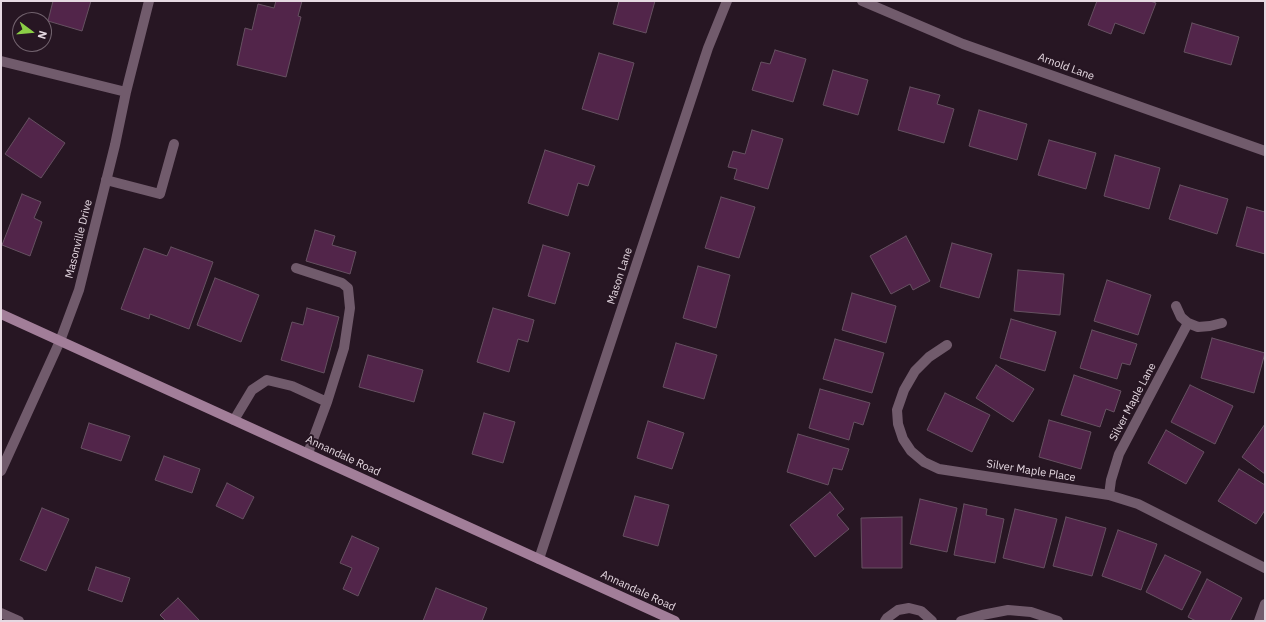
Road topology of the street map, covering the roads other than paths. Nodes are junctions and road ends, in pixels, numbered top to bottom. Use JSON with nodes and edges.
{"nodes":[{"id":1,"x":149,"y":1,"type":"edge"},
{"id":2,"x":727,"y":1,"type":"edge"},
{"id":3,"x":862,"y":1,"type":"edge"},
{"id":4,"x":1,"y":61,"type":"edge"},
{"id":5,"x":126,"y":92,"type":"junction"},
{"id":6,"x":174,"y":144,"type":"dead end"},
{"id":7,"x":1265,"y":151,"type":"edge"},
{"id":8,"x":106,"y":180,"type":"junction"},
{"id":9,"x":296,"y":268,"type":"dead end"},
{"id":10,"x":1176,"y":306,"type":"dead end"},
{"id":11,"x":1,"y":314,"type":"edge"},
{"id":12,"x":1188,"y":323,"type":"junction"},
{"id":13,"x":1222,"y":323,"type":"dead end"},
{"id":14,"x":60,"y":341,"type":"junction"},
{"id":15,"x":947,"y":345,"type":"dead end"},
{"id":16,"x":327,"y":402,"type":"junction"},
{"id":17,"x":234,"y":420,"type":"junction"},
{"id":18,"x":308,"y":453,"type":"junction"},
{"id":19,"x":1,"y":471,"type":"edge"},
{"id":20,"x":1109,"y":495,"type":"junction"},
{"id":21,"x":539,"y":559,"type":"junction"},
{"id":22,"x":1265,"y":568,"type":"edge"},
{"id":23,"x":1265,"y":604,"type":"edge"},
{"id":24,"x":1,"y":613,"type":"edge"},
{"id":25,"x":19,"y":621,"type":"edge"},
{"id":26,"x":674,"y":621,"type":"edge"},
{"id":27,"x":885,"y":621,"type":"edge"},
{"id":28,"x":932,"y":621,"type":"edge"},
{"id":29,"x":960,"y":621,"type":"edge"},
{"id":30,"x":1058,"y":621,"type":"edge"},
{"id":31,"x":1259,"y":621,"type":"edge"}],
"edges":[{"from":1,"to":5,"type":"street","name":"Masonville Drive"},
{"from":2,"to":21,"type":"street","name":"Mason Lane"},
{"from":3,"to":7,"type":"street","name":"Arnold Lane"},
{"from":4,"to":5,"type":"street"},
{"from":5,"to":8,"type":"street","name":"Masonville Drive"},
{"from":6,"to":8,"type":"street"},
{"from":8,"to":14,"type":"street","name":"Masonville Drive"},
{"from":9,"to":16,"type":"street"},
{"from":10,"to":12,"type":"street"},
{"from":11,"to":14,"type":"main road","name":"Annandale Road"},
{"from":12,"to":13,"type":"street"},
{"from":12,"to":20,"type":"street","name":"Silver Maple Lane"},
{"from":14,"to":17,"type":"main road","name":"Annandale Road"},
{"from":14,"to":19,"type":"street","name":"Masonville Drive"},
{"from":15,"to":20,"type":"street","name":"Silver Maple Place"},
{"from":16,"to":17,"type":"street"},
{"from":16,"to":18,"type":"street"},
{"from":17,"to":18,"type":"main road","name":"Annandale Road"},
{"from":18,"to":21,"type":"main road","name":"Annandale Road"},
{"from":20,"to":22,"type":"street","name":"Silver Maple Place"},
{"from":21,"to":26,"type":"main road","name":"Annandale Road"},
{"from":23,"to":31,"type":"street"},
{"from":24,"to":25,"type":"street"},
{"from":27,"to":28,"type":"street"},
{"from":29,"to":30,"type":"street"}]}
